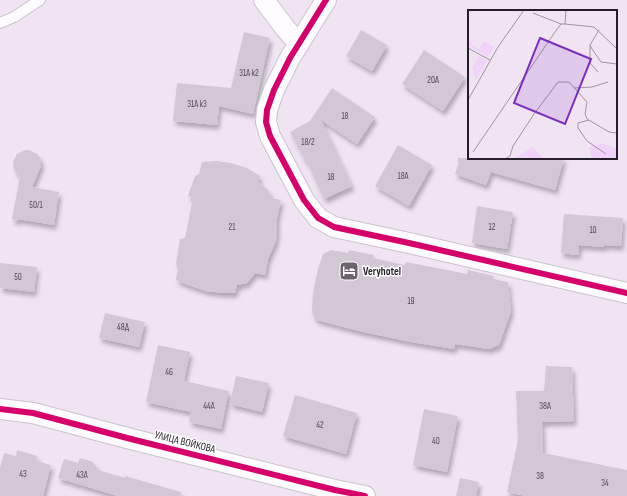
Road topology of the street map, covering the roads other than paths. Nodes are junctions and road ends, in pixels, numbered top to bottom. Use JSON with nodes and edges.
{"nodes":[{"id":1,"x":40,"y":0,"type":"edge"},
{"id":2,"x":264,"y":0,"type":"edge"},
{"id":3,"x":326,"y":0,"type":"edge"},
{"id":4,"x":0,"y":23,"type":"edge"},
{"id":5,"x":299,"y":44,"type":"junction"},
{"id":6,"x":627,"y":293,"type":"edge"},
{"id":7,"x":0,"y":409,"type":"edge"},
{"id":8,"x":365,"y":496,"type":"edge"}],
"edges":[{"from":1,"to":4,"type":"lane"},
{"from":2,"to":5,"type":"street"},
{"from":3,"to":5,"type":"street"},
{"from":5,"to":6,"type":"street"},
{"from":7,"to":8,"type":"street","name":"УЛИЦА ВОЙКОВА"}]}
